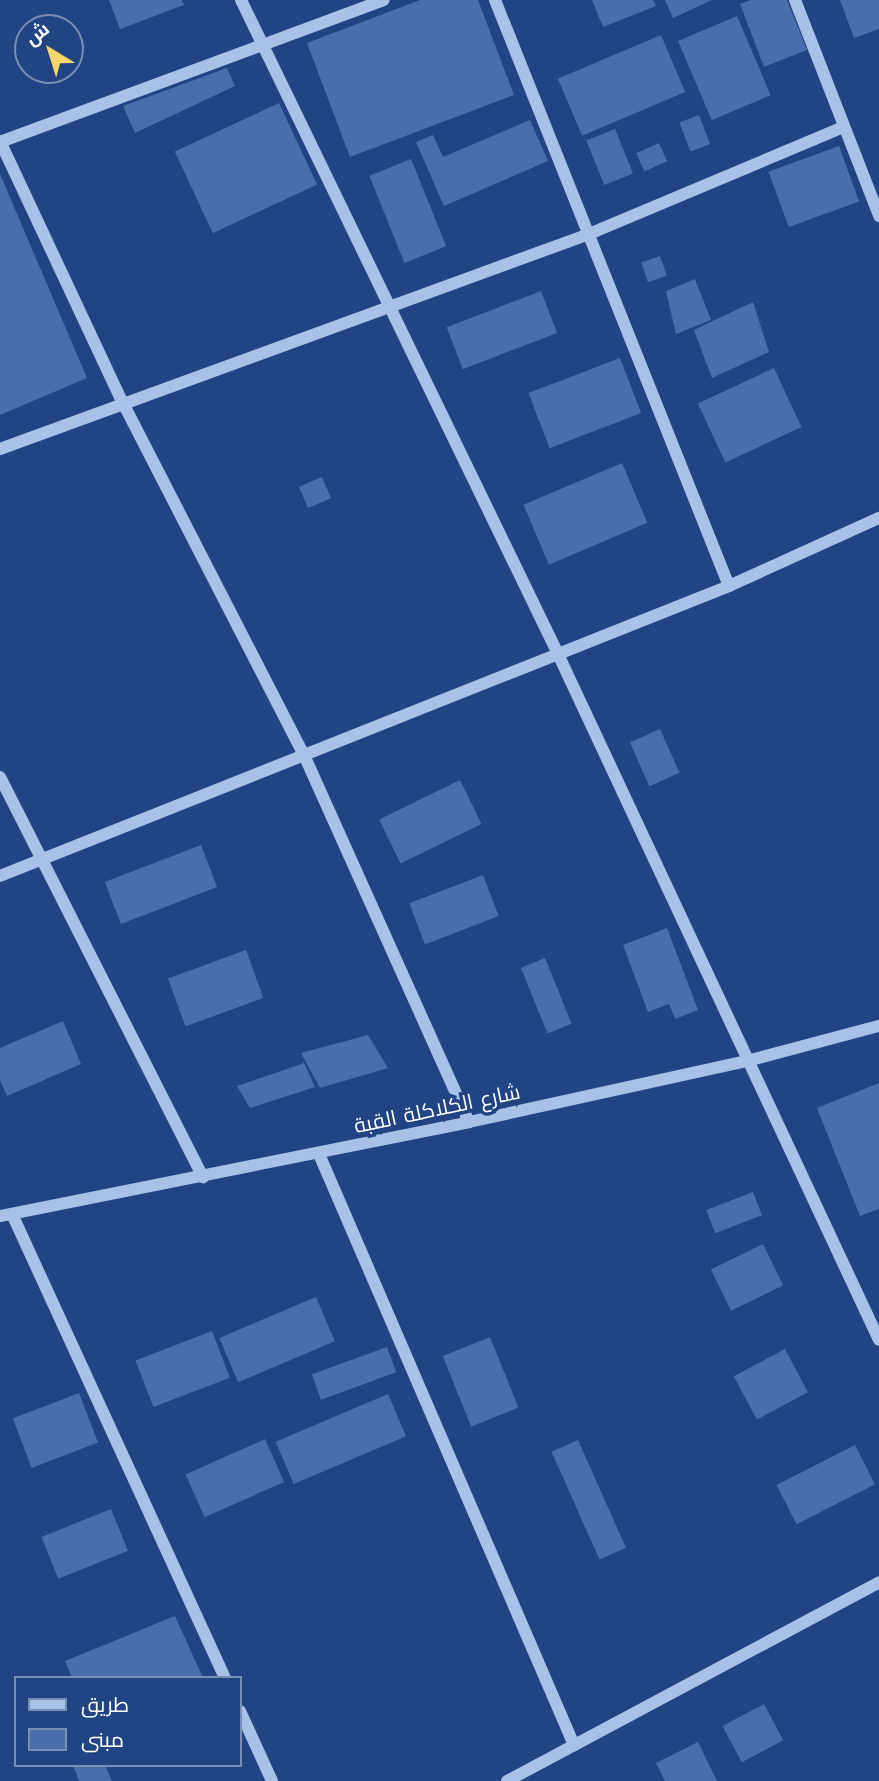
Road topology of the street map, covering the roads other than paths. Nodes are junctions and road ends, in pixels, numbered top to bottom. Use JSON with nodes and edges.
{"nodes":[{"id":1,"x":241,"y":0,"type":"edge"},
{"id":2,"x":384,"y":0,"type":"edge"},
{"id":3,"x":495,"y":0,"type":"edge"},
{"id":4,"x":795,"y":0,"type":"edge"},
{"id":5,"x":264,"y":47,"type":"junction"},
{"id":6,"x":844,"y":127,"type":"junction"},
{"id":7,"x":0,"y":142,"type":"edge"},
{"id":8,"x":879,"y":216,"type":"edge"},
{"id":9,"x":589,"y":234,"type":"junction"},
{"id":10,"x":389,"y":305,"type":"junction"},
{"id":11,"x":123,"y":403,"type":"junction"},
{"id":12,"x":0,"y":449,"type":"edge"},
{"id":13,"x":879,"y":518,"type":"edge"},
{"id":14,"x":729,"y":586,"type":"junction"},
{"id":15,"x":558,"y":654,"type":"junction"},
{"id":16,"x":304,"y":755,"type":"junction"},
{"id":17,"x":0,"y":777,"type":"edge"},
{"id":18,"x":40,"y":860,"type":"junction"},
{"id":19,"x":0,"y":876,"type":"edge"},
{"id":20,"x":879,"y":1026,"type":"edge"},
{"id":21,"x":747,"y":1061,"type":"junction"},
{"id":22,"x":469,"y":1122,"type":"junction"},
{"id":23,"x":319,"y":1154,"type":"junction"},
{"id":24,"x":203,"y":1178,"type":"junction"},
{"id":25,"x":6,"y":1215,"type":"edge"},
{"id":26,"x":879,"y":1340,"type":"edge"},
{"id":27,"x":879,"y":1582,"type":"edge"},
{"id":28,"x":224,"y":1676,"type":"edge"},
{"id":29,"x":242,"y":1715,"type":"edge"},
{"id":30,"x":574,"y":1745,"type":"junction"},
{"id":31,"x":272,"y":1781,"type":"edge"},
{"id":32,"x":507,"y":1781,"type":"edge"}],
"edges":[{"from":1,"to":5,"type":"street"},
{"from":2,"to":5,"type":"street"},
{"from":3,"to":9,"type":"street"},
{"from":4,"to":6,"type":"street"},
{"from":5,"to":7,"type":"street"},
{"from":5,"to":10,"type":"street"},
{"from":6,"to":8,"type":"street"},
{"from":6,"to":9,"type":"street"},
{"from":7,"to":11,"type":"street"},
{"from":9,"to":10,"type":"street"},
{"from":9,"to":14,"type":"street"},
{"from":10,"to":11,"type":"street"},
{"from":10,"to":15,"type":"street"},
{"from":11,"to":12,"type":"street"},
{"from":11,"to":16,"type":"street"},
{"from":13,"to":14,"type":"street"},
{"from":14,"to":15,"type":"street"},
{"from":15,"to":16,"type":"street"},
{"from":15,"to":21,"type":"street"},
{"from":16,"to":18,"type":"street"},
{"from":16,"to":22,"type":"street"},
{"from":17,"to":18,"type":"street"},
{"from":18,"to":19,"type":"street"},
{"from":18,"to":24,"type":"street"},
{"from":20,"to":21,"type":"street","name":"شارع الكلاكلة القبة"},
{"from":21,"to":22,"type":"street","name":"شارع الكلاكلة القبة"},
{"from":21,"to":26,"type":"street"},
{"from":22,"to":23,"type":"street","name":"شارع الكلاكلة القبة"},
{"from":23,"to":24,"type":"street","name":"شارع الكلاكلة القبة"},
{"from":23,"to":30,"type":"street"},
{"from":24,"to":25,"type":"street","name":"شارع الكلاكلة القبة"},
{"from":25,"to":28,"type":"street"},
{"from":27,"to":30,"type":"street"},
{"from":29,"to":31,"type":"street"},
{"from":30,"to":32,"type":"street"}]}
